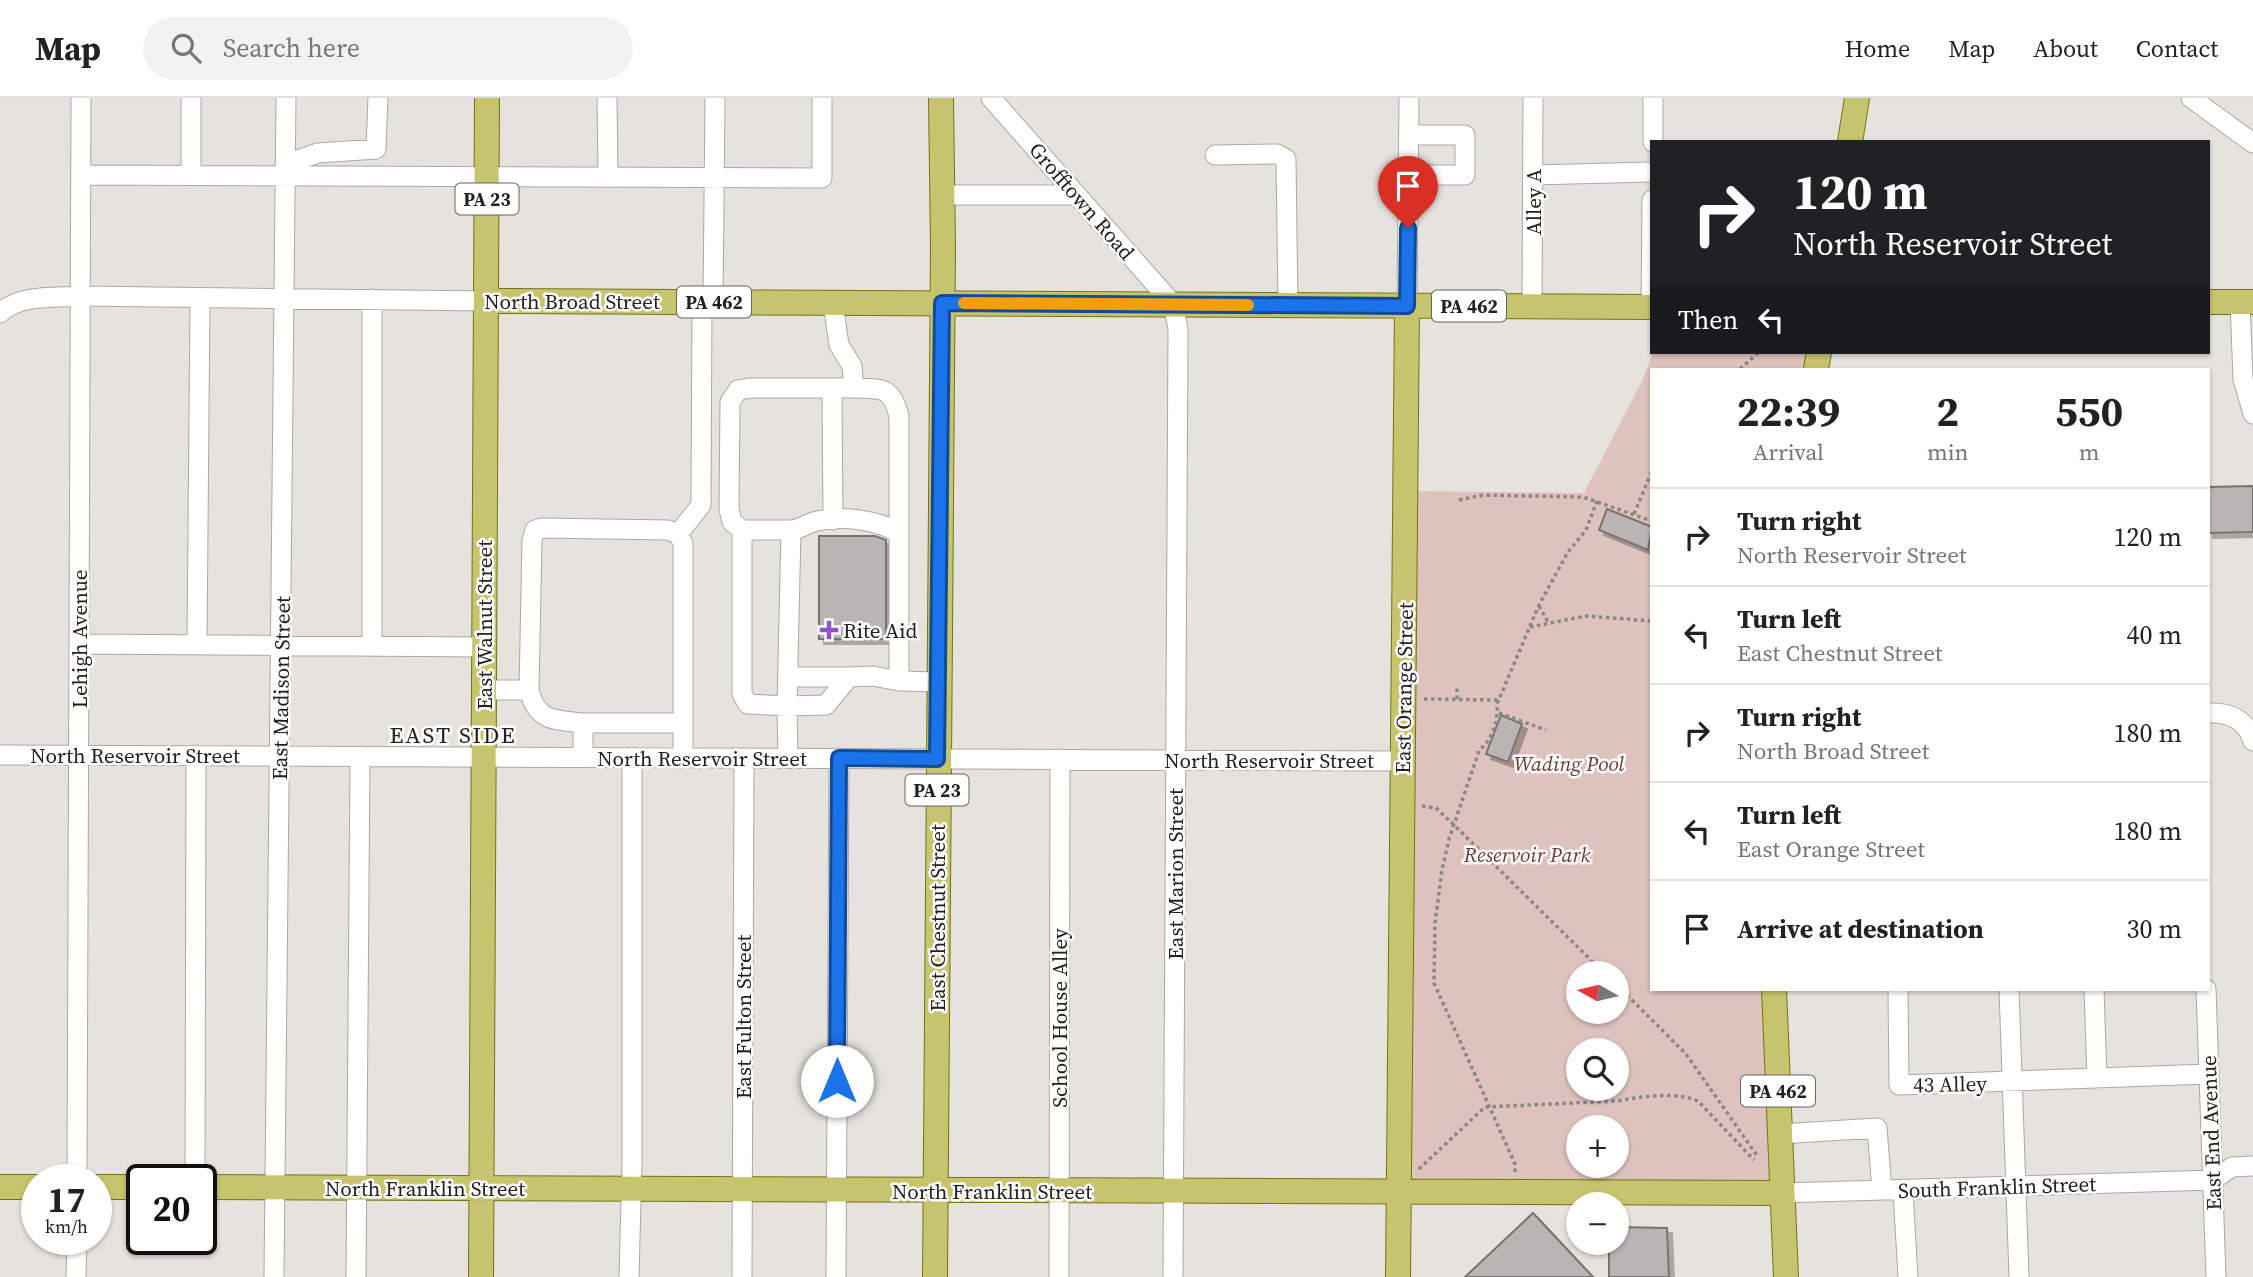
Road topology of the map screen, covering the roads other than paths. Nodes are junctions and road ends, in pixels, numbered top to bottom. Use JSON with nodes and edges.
{"nodes":[{"id":1,"x":81,"y":98,"type":"edge"},
{"id":2,"x":191,"y":98,"type":"edge"},
{"id":3,"x":286,"y":98,"type":"edge"},
{"id":4,"x":378,"y":98,"type":"edge"},
{"id":5,"x":487,"y":98,"type":"edge"},
{"id":6,"x":607,"y":98,"type":"edge"},
{"id":7,"x":715,"y":98,"type":"edge"},
{"id":8,"x":941,"y":98,"type":"edge"},
{"id":9,"x":991,"y":98,"type":"edge"},
{"id":10,"x":1409,"y":98,"type":"edge"},
{"id":11,"x":1533,"y":98,"type":"edge"},
{"id":12,"x":1653,"y":98,"type":"edge"},
{"id":13,"x":1857,"y":98,"type":"edge"},
{"id":14,"x":2191,"y":98,"type":"edge"},
{"id":15,"x":822,"y":100,"type":"dead end"},
{"id":16,"x":1409,"y":135,"type":"junction"},
{"id":17,"x":1653,"y":140,"type":"edge"},
{"id":18,"x":1850,"y":140,"type":"edge"},
{"id":19,"x":2253,"y":143,"type":"edge"},
{"id":20,"x":1215,"y":155,"type":"dead end"},
{"id":21,"x":286,"y":170,"type":"junction"},
{"id":22,"x":1650,"y":172,"type":"edge"},
{"id":23,"x":1533,"y":174,"type":"junction"},
{"id":24,"x":81,"y":175,"type":"junction"},
{"id":25,"x":191,"y":175,"type":"junction"},
{"id":26,"x":1409,"y":175,"type":"junction"},
{"id":27,"x":487,"y":176,"type":"junction"},
{"id":28,"x":608,"y":176,"type":"junction"},
{"id":29,"x":714,"y":176,"type":"junction"},
{"id":30,"x":943,"y":194,"type":"junction"},
{"id":31,"x":1076,"y":195,"type":"junction"},
{"id":32,"x":80,"y":296,"type":"junction"},
{"id":33,"x":200,"y":298,"type":"junction"},
{"id":34,"x":285,"y":299,"type":"junction"},
{"id":35,"x":372,"y":299,"type":"junction"},
{"id":36,"x":486,"y":300,"type":"junction"},
{"id":37,"x":707,"y":302,"type":"junction"},
{"id":38,"x":2210,"y":302,"type":"edge"},
{"id":39,"x":2247,"y":302,"type":"edge"},
{"id":40,"x":833,"y":303,"type":"junction"},
{"id":41,"x":942,"y":303,"type":"junction"},
{"id":42,"x":1173,"y":304,"type":"junction"},
{"id":43,"x":1288,"y":305,"type":"junction"},
{"id":44,"x":1407,"y":306,"type":"junction"},
{"id":45,"x":1532,"y":306,"type":"junction"},
{"id":46,"x":1650,"y":307,"type":"edge"},
{"id":47,"x":0,"y":313,"type":"edge"},
{"id":48,"x":832,"y":388,"type":"junction"},
{"id":49,"x":854,"y":388,"type":"junction"},
{"id":50,"x":2249,"y":391,"type":"edge"},
{"id":51,"x":2253,"y":414,"type":"edge"},
{"id":52,"x":833,"y":520,"type":"junction"},
{"id":53,"x":796,"y":529,"type":"junction"},
{"id":54,"x":742,"y":530,"type":"junction"},
{"id":55,"x":899,"y":533,"type":"junction"},
{"id":56,"x":678,"y":534,"type":"junction"},
{"id":57,"x":79,"y":644,"type":"junction"},
{"id":58,"x":197,"y":645,"type":"junction"},
{"id":59,"x":281,"y":645,"type":"junction"},
{"id":60,"x":372,"y":646,"type":"junction"},
{"id":61,"x":484,"y":647,"type":"junction"},
{"id":62,"x":788,"y":677,"type":"junction"},
{"id":63,"x":849,"y":677,"type":"junction"},
{"id":64,"x":899,"y":681,"type":"junction"},
{"id":65,"x":938,"y":682,"type":"junction"},
{"id":66,"x":484,"y":690,"type":"junction"},
{"id":67,"x":529,"y":690,"type":"junction"},
{"id":68,"x":787,"y":706,"type":"junction"},
{"id":69,"x":2210,"y":713,"type":"edge"},
{"id":70,"x":583,"y":723,"type":"junction"},
{"id":71,"x":683,"y":723,"type":"junction"},
{"id":72,"x":2253,"y":741,"type":"edge"},
{"id":73,"x":0,"y":755,"type":"edge"},
{"id":74,"x":79,"y":755,"type":"junction"},
{"id":75,"x":196,"y":755,"type":"junction"},
{"id":76,"x":280,"y":756,"type":"junction"},
{"id":77,"x":360,"y":756,"type":"junction"},
{"id":78,"x":484,"y":757,"type":"junction"},
{"id":79,"x":583,"y":757,"type":"junction"},
{"id":80,"x":632,"y":757,"type":"junction"},
{"id":81,"x":683,"y":758,"type":"junction"},
{"id":82,"x":744,"y":758,"type":"junction"},
{"id":83,"x":788,"y":758,"type":"junction"},
{"id":84,"x":839,"y":758,"type":"junction"},
{"id":85,"x":937,"y":759,"type":"junction"},
{"id":86,"x":1060,"y":759,"type":"junction"},
{"id":87,"x":1176,"y":760,"type":"junction"},
{"id":88,"x":1403,"y":761,"type":"junction"},
{"id":89,"x":1774,"y":991,"type":"edge"},
{"id":90,"x":1898,"y":991,"type":"edge"},
{"id":91,"x":2009,"y":991,"type":"edge"},
{"id":92,"x":2094,"y":991,"type":"edge"},
{"id":93,"x":2206,"y":991,"type":"edge"},
{"id":94,"x":2209,"y":1074,"type":"junction"},
{"id":95,"x":2096,"y":1079,"type":"junction"},
{"id":96,"x":2012,"y":1083,"type":"junction"},
{"id":97,"x":1780,"y":1134,"type":"junction"},
{"id":98,"x":77,"y":1164,"type":"edge"},
{"id":99,"x":195,"y":1164,"type":"edge"},
{"id":100,"x":2253,"y":1166,"type":"edge"},
{"id":101,"x":2213,"y":1180,"type":"junction"},
{"id":102,"x":2016,"y":1186,"type":"junction"},
{"id":103,"x":0,"y":1187,"type":"edge"},
{"id":104,"x":21,"y":1187,"type":"edge"},
{"id":105,"x":217,"y":1187,"type":"edge"},
{"id":106,"x":275,"y":1188,"type":"junction"},
{"id":107,"x":357,"y":1188,"type":"junction"},
{"id":108,"x":481,"y":1188,"type":"junction"},
{"id":109,"x":631,"y":1189,"type":"junction"},
{"id":110,"x":742,"y":1190,"type":"junction"},
{"id":111,"x":836,"y":1190,"type":"junction"},
{"id":112,"x":936,"y":1190,"type":"junction"},
{"id":113,"x":1882,"y":1190,"type":"junction"},
{"id":114,"x":1059,"y":1191,"type":"junction"},
{"id":115,"x":1174,"y":1191,"type":"junction"},
{"id":116,"x":1903,"y":1191,"type":"junction"},
{"id":117,"x":1399,"y":1192,"type":"junction"},
{"id":118,"x":1782,"y":1193,"type":"junction"},
{"id":119,"x":76,"y":1255,"type":"edge"},
{"id":120,"x":76,"y":1277,"type":"edge"},
{"id":121,"x":274,"y":1277,"type":"edge"},
{"id":122,"x":356,"y":1277,"type":"edge"},
{"id":123,"x":481,"y":1277,"type":"edge"},
{"id":124,"x":629,"y":1277,"type":"edge"},
{"id":125,"x":742,"y":1277,"type":"edge"},
{"id":126,"x":836,"y":1277,"type":"edge"},
{"id":127,"x":935,"y":1277,"type":"edge"},
{"id":128,"x":1059,"y":1277,"type":"edge"},
{"id":129,"x":1173,"y":1277,"type":"edge"},
{"id":130,"x":1398,"y":1277,"type":"edge"},
{"id":131,"x":1786,"y":1277,"type":"edge"},
{"id":132,"x":1908,"y":1277,"type":"edge"},
{"id":133,"x":2019,"y":1277,"type":"edge"},
{"id":134,"x":2216,"y":1277,"type":"edge"}],
"edges":[{"from":1,"to":24,"type":"street","name":"Lehigh Avenue"},
{"from":2,"to":25,"type":"street"},
{"from":3,"to":21,"type":"street","name":"East Madison Street"},
{"from":4,"to":21,"type":"street"},
{"from":5,"to":27,"type":"main road","name":"East Walnut Street","number":"PA 23"},
{"from":6,"to":28,"type":"street"},
{"from":7,"to":29,"type":"street"},
{"from":8,"to":30,"type":"main road","name":"East Chestnut Street","number":"PA 23"},
{"from":9,"to":31,"type":"street","name":"Grofftown Road"},
{"from":10,"to":16,"type":"street","name":"East Orange Street"},
{"from":11,"to":23,"type":"street","name":"Alley A"},
{"from":12,"to":17,"type":"street"},
{"from":13,"to":18,"type":"main road"},
{"from":14,"to":19,"type":"street"},
{"from":15,"to":29,"type":"street"},
{"from":16,"to":26,"type":"street","name":"East Orange Street"},
{"from":16,"to":26,"type":"street"},
{"from":20,"to":43,"type":"street"},
{"from":21,"to":25,"type":"street"},
{"from":21,"to":27,"type":"street"},
{"from":21,"to":34,"type":"street","name":"East Madison Street"},
{"from":22,"to":23,"type":"street"},
{"from":23,"to":45,"type":"street","name":"Alley A"},
{"from":24,"to":25,"type":"street"},
{"from":24,"to":32,"type":"street","name":"Lehigh Avenue"},
{"from":26,"to":44,"type":"street","name":"East Orange Street"},
{"from":27,"to":28,"type":"street"},
{"from":27,"to":36,"type":"main road","name":"East Walnut Street","number":"PA 23"},
{"from":28,"to":29,"type":"street"},
{"from":29,"to":37,"type":"street"},
{"from":30,"to":31,"type":"street"},
{"from":30,"to":41,"type":"main road","name":"East Chestnut Street","number":"PA 23"},
{"from":31,"to":42,"type":"street","name":"Grofftown Road"},
{"from":32,"to":33,"type":"street","name":"North Broad Street"},
{"from":32,"to":47,"type":"street","name":"North Broad Street"},
{"from":32,"to":57,"type":"street","name":"Lehigh Avenue"},
{"from":33,"to":34,"type":"street","name":"North Broad Street"},
{"from":33,"to":58,"type":"street"},
{"from":34,"to":35,"type":"street","name":"North Broad Street"},
{"from":34,"to":59,"type":"street","name":"East Madison Street"},
{"from":35,"to":36,"type":"street","name":"North Broad Street"},
{"from":35,"to":60,"type":"street"},
{"from":36,"to":37,"type":"main road","name":"North Broad Street","number":"PA 462"},
{"from":36,"to":61,"type":"main road","name":"East Walnut Street","number":"PA 23"},
{"from":37,"to":40,"type":"main road","name":"North Broad Street","number":"PA 462"},
{"from":37,"to":56,"type":"street"},
{"from":38,"to":39,"type":"main road"},
{"from":39,"to":50,"type":"street"},
{"from":40,"to":41,"type":"main road","name":"North Broad Street","number":"PA 462"},
{"from":40,"to":49,"type":"street"},
{"from":41,"to":42,"type":"main road","name":"North Broad Street","number":"PA 462"},
{"from":41,"to":65,"type":"main road","name":"East Chestnut Street","number":"PA 23"},
{"from":42,"to":43,"type":"main road","name":"North Broad Street","number":"PA 462"},
{"from":42,"to":87,"type":"street","name":"East Marion Street"},
{"from":43,"to":44,"type":"main road","name":"North Broad Street","number":"PA 462"},
{"from":44,"to":45,"type":"main road","name":"North Broad Street","number":"PA 462"},
{"from":44,"to":88,"type":"main road","name":"East Orange Street"},
{"from":45,"to":46,"type":"main road","name":"North Broad Street","number":"PA 462"},
{"from":48,"to":49,"type":"street"},
{"from":48,"to":52,"type":"street"},
{"from":48,"to":54,"type":"street"},
{"from":49,"to":55,"type":"street"},
{"from":50,"to":51,"type":"street"},
{"from":52,"to":53,"type":"street"},
{"from":52,"to":55,"type":"street"},
{"from":53,"to":54,"type":"street"},
{"from":53,"to":62,"type":"street"},
{"from":54,"to":68,"type":"street"},
{"from":55,"to":64,"type":"street"},
{"from":56,"to":67,"type":"street"},
{"from":56,"to":71,"type":"street"},
{"from":57,"to":58,"type":"street"},
{"from":57,"to":74,"type":"street","name":"Lehigh Avenue"},
{"from":58,"to":59,"type":"street"},
{"from":59,"to":60,"type":"street"},
{"from":59,"to":76,"type":"street","name":"East Madison Street"},
{"from":60,"to":61,"type":"street"},
{"from":61,"to":66,"type":"main road","name":"East Walnut Street","number":"PA 23"},
{"from":62,"to":63,"type":"street"},
{"from":62,"to":68,"type":"street"},
{"from":63,"to":64,"type":"street"},
{"from":63,"to":68,"type":"street"},
{"from":64,"to":65,"type":"street"},
{"from":65,"to":85,"type":"main road","name":"East Chestnut Street","number":"PA 23"},
{"from":66,"to":67,"type":"street"},
{"from":66,"to":78,"type":"main road","name":"East Walnut Street","number":"PA 23"},
{"from":67,"to":70,"type":"street"},
{"from":68,"to":83,"type":"street"},
{"from":69,"to":72,"type":"street"},
{"from":70,"to":71,"type":"street"},
{"from":70,"to":79,"type":"street"},
{"from":71,"to":81,"type":"street"},
{"from":73,"to":74,"type":"street","name":"North Reservoir Street"},
{"from":74,"to":75,"type":"street","name":"North Reservoir Street"},
{"from":74,"to":98,"type":"street","name":"Lehigh Avenue"},
{"from":75,"to":76,"type":"street","name":"North Reservoir Street"},
{"from":75,"to":99,"type":"street"},
{"from":76,"to":77,"type":"street","name":"North Reservoir Street"},
{"from":76,"to":106,"type":"street","name":"East Madison Street"},
{"from":77,"to":78,"type":"street","name":"North Reservoir Street"},
{"from":77,"to":107,"type":"street"},
{"from":78,"to":79,"type":"street","name":"North Reservoir Street"},
{"from":78,"to":108,"type":"main road","name":"East Walnut Street","number":"PA 23"},
{"from":79,"to":80,"type":"street","name":"North Reservoir Street"},
{"from":80,"to":81,"type":"street","name":"North Reservoir Street"},
{"from":80,"to":109,"type":"street"},
{"from":81,"to":82,"type":"street","name":"North Reservoir Street"},
{"from":82,"to":83,"type":"street","name":"North Reservoir Street"},
{"from":82,"to":110,"type":"street","name":"East Fulton Street"},
{"from":83,"to":84,"type":"street","name":"North Reservoir Street"},
{"from":84,"to":85,"type":"street","name":"North Reservoir Street"},
{"from":84,"to":111,"type":"street"},
{"from":85,"to":86,"type":"street","name":"North Reservoir Street"},
{"from":85,"to":112,"type":"main road","name":"East Chestnut Street","number":"PA 23"},
{"from":86,"to":87,"type":"street","name":"North Reservoir Street"},
{"from":86,"to":114,"type":"street","name":"School House Alley"},
{"from":87,"to":88,"type":"street","name":"North Reservoir Street"},
{"from":87,"to":115,"type":"street","name":"East Marion Street"},
{"from":88,"to":117,"type":"main road","name":"East Orange Street"},
{"from":89,"to":97,"type":"main road","number":"PA 462"},
{"from":90,"to":96,"type":"street","name":"43 Alley"},
{"from":91,"to":96,"type":"street"},
{"from":92,"to":95,"type":"street"},
{"from":93,"to":94,"type":"street","name":"East End Avenue"},
{"from":94,"to":95,"type":"street","name":"43 Alley"},
{"from":94,"to":101,"type":"street","name":"East End Avenue"},
{"from":95,"to":96,"type":"street","name":"43 Alley"},
{"from":96,"to":102,"type":"street"},
{"from":97,"to":113,"type":"street"},
{"from":97,"to":118,"type":"main road","number":"PA 462"},
{"from":100,"to":101,"type":"street"},
{"from":101,"to":102,"type":"street","name":"South Franklin Street"},
{"from":101,"to":134,"type":"street","name":"East End Avenue"},
{"from":102,"to":116,"type":"street","name":"South Franklin Street"},
{"from":102,"to":133,"type":"street"},
{"from":103,"to":104,"type":"main road"},
{"from":105,"to":106,"type":"main road","name":"North Franklin Street"},
{"from":106,"to":107,"type":"main road","name":"North Franklin Street"},
{"from":106,"to":121,"type":"street","name":"East Madison Street"},
{"from":107,"to":108,"type":"main road","name":"North Franklin Street"},
{"from":107,"to":122,"type":"street"},
{"from":108,"to":109,"type":"main road","name":"North Franklin Street"},
{"from":108,"to":123,"type":"main road","name":"East Walnut Street","number":"PA 23"},
{"from":109,"to":110,"type":"main road","name":"North Franklin Street"},
{"from":109,"to":124,"type":"street"},
{"from":110,"to":111,"type":"main road","name":"North Franklin Street"},
{"from":110,"to":125,"type":"street","name":"East Fulton Street"},
{"from":111,"to":112,"type":"main road","name":"North Franklin Street"},
{"from":111,"to":126,"type":"street"},
{"from":112,"to":114,"type":"main road","name":"North Franklin Street"},
{"from":112,"to":127,"type":"main road","name":"East Chestnut Street","number":"PA 23"},
{"from":113,"to":116,"type":"street","name":"South Franklin Street"},
{"from":113,"to":118,"type":"street","name":"South Franklin Street"},
{"from":114,"to":115,"type":"main road","name":"North Franklin Street"},
{"from":114,"to":128,"type":"street","name":"School House Alley"},
{"from":115,"to":117,"type":"main road","name":"North Franklin Street"},
{"from":115,"to":129,"type":"street","name":"East Marion Street"},
{"from":116,"to":132,"type":"street"},
{"from":117,"to":118,"type":"main road","name":"North Franklin Street"},
{"from":117,"to":130,"type":"main road","name":"East Orange Street"},
{"from":118,"to":131,"type":"main road","number":"PA 462"},
{"from":119,"to":120,"type":"street"}]}
